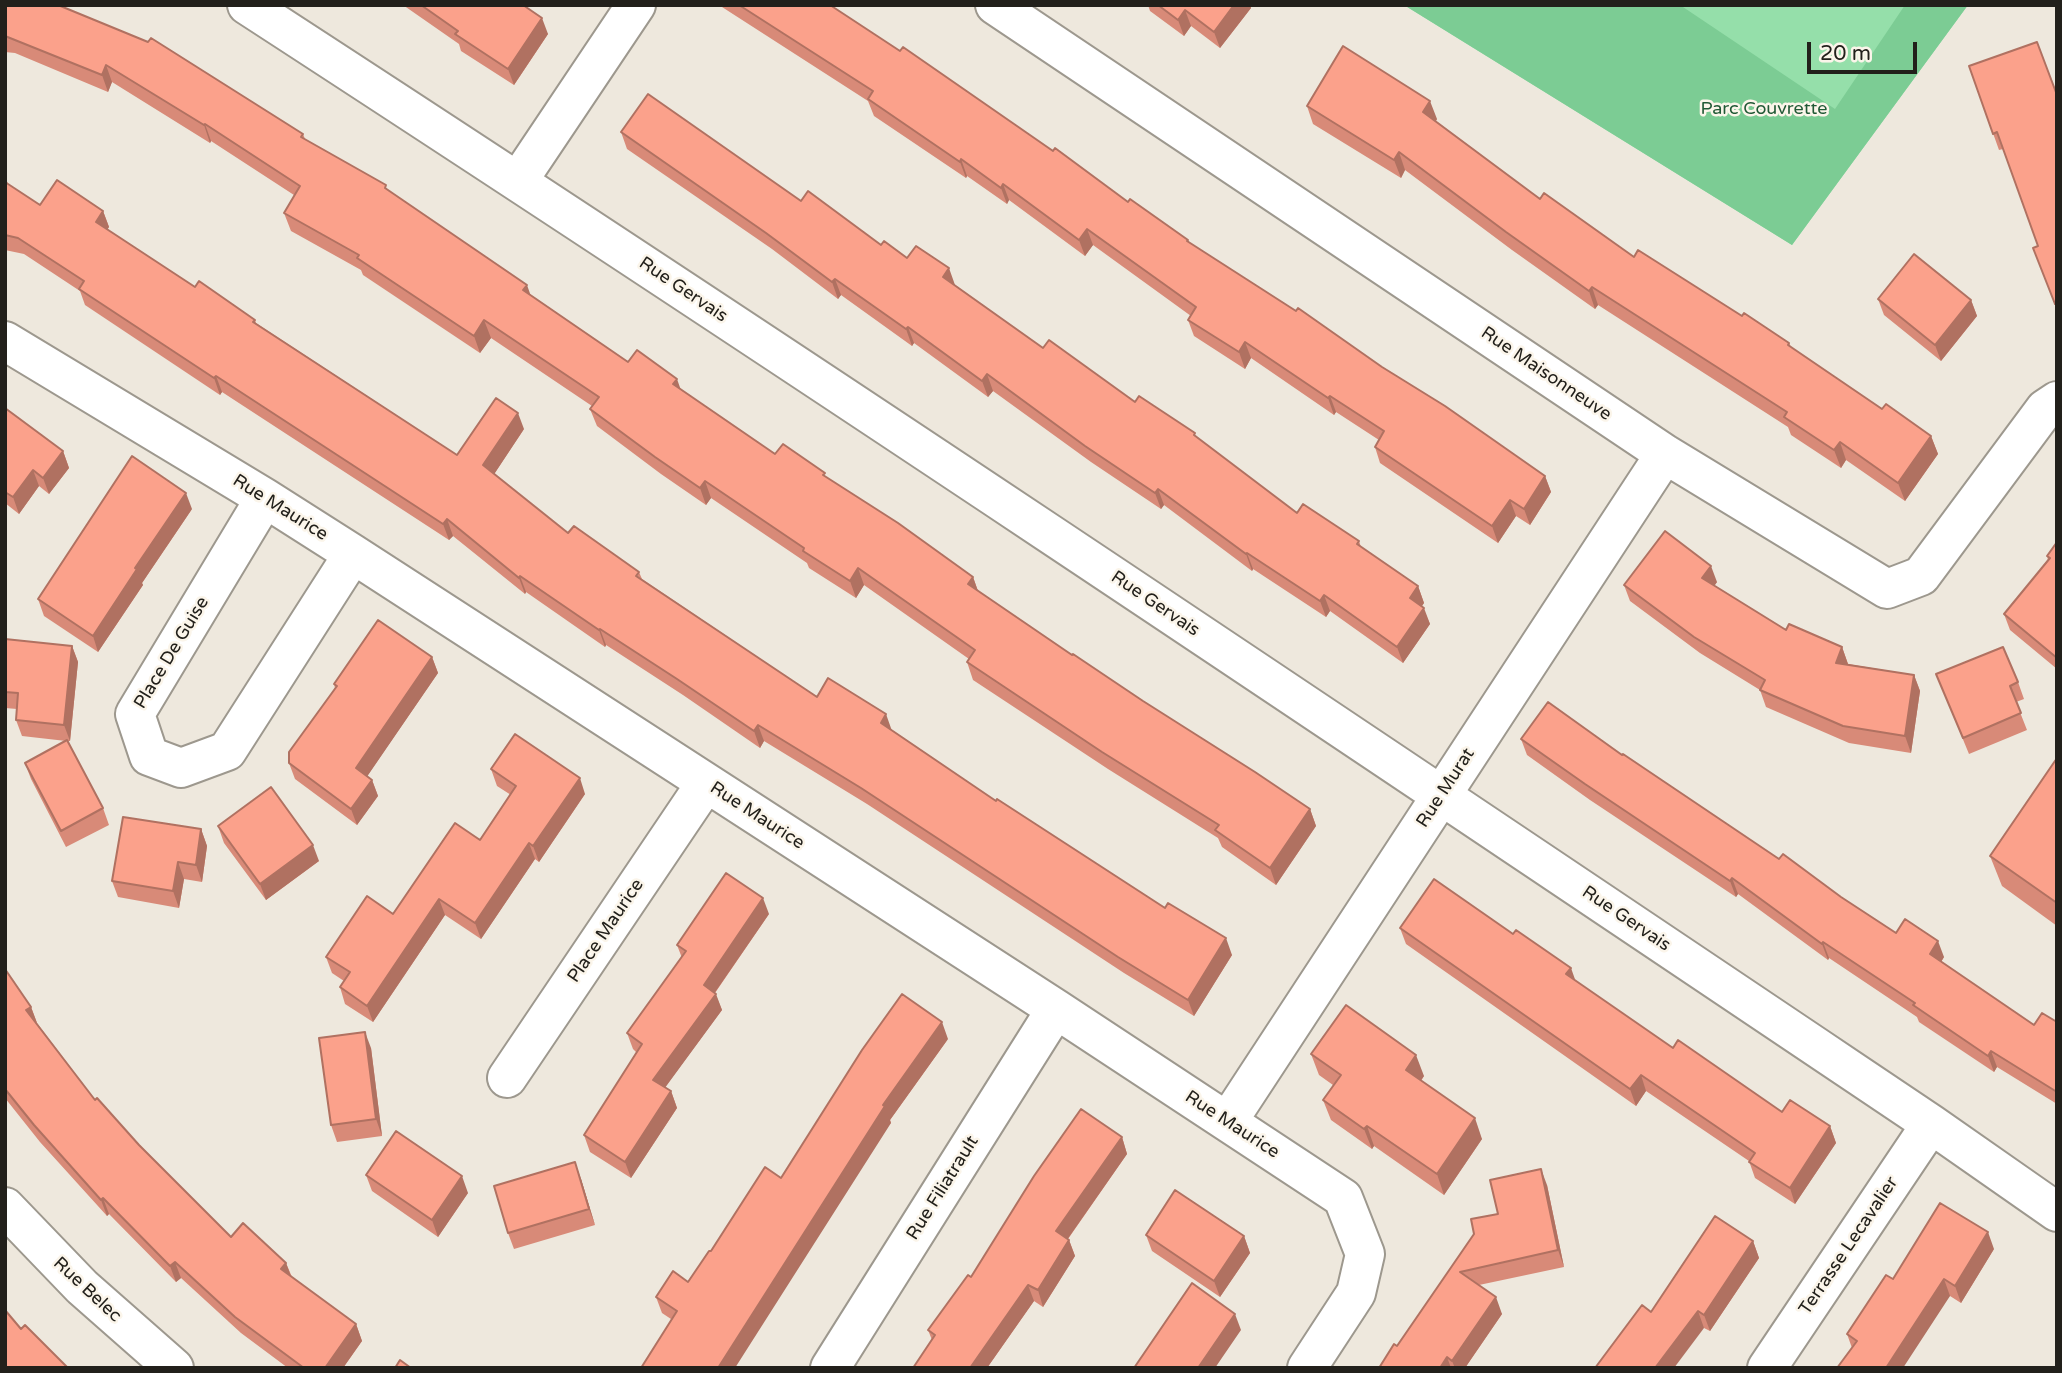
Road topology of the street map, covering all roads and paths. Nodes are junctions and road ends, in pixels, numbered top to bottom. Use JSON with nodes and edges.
{"nodes":[{"id":1,"x":247,"y":5,"type":"edge"},
{"id":2,"x":636,"y":5,"type":"edge"},
{"id":3,"x":995,"y":5,"type":"edge"},
{"id":4,"x":518,"y":181,"type":"junction"},
{"id":5,"x":5,"y":341,"type":"edge"},
{"id":6,"x":2057,"y":401,"type":"edge"},
{"id":7,"x":1665,"y":454,"type":"junction"},
{"id":8,"x":265,"y":498,"type":"junction"},
{"id":9,"x":353,"y":554,"type":"junction"},
{"id":10,"x":706,"y":783,"type":"junction"},
{"id":11,"x":1441,"y":795,"type":"junction"},
{"id":12,"x":1056,"y":1009,"type":"junction"},
{"id":13,"x":507,"y":1078,"type":"dead end"},
{"id":14,"x":1228,"y":1121,"type":"junction"},
{"id":15,"x":1931,"y":1124,"type":"junction"},
{"id":16,"x":5,"y":1208,"type":"edge"},
{"id":17,"x":2057,"y":1212,"type":"edge"},
{"id":18,"x":174,"y":1368,"type":"edge"},
{"id":19,"x":830,"y":1368,"type":"edge"},
{"id":20,"x":1307,"y":1368,"type":"edge"},
{"id":21,"x":1767,"y":1368,"type":"edge"}],
"edges":[{"from":1,"to":4,"type":"street","name":"Rue Gervais"},
{"from":2,"to":4,"type":"street"},
{"from":3,"to":7,"type":"street","name":"Rue Maisonneuve"},
{"from":4,"to":11,"type":"street","name":"Rue Gervais"},
{"from":5,"to":8,"type":"street","name":"Rue Maurice"},
{"from":6,"to":7,"type":"street","name":"Rue Maisonneuve"},
{"from":7,"to":11,"type":"street","name":"Rue Murat"},
{"from":8,"to":9,"type":"street","name":"Rue Maurice"},
{"from":8,"to":9,"type":"street","name":"Place De Guise"},
{"from":9,"to":10,"type":"street","name":"Rue Maurice"},
{"from":10,"to":12,"type":"street","name":"Rue Maurice"},
{"from":10,"to":13,"type":"street","name":"Place Maurice"},
{"from":11,"to":14,"type":"street","name":"Rue Murat"},
{"from":11,"to":15,"type":"street","name":"Rue Gervais"},
{"from":12,"to":14,"type":"street","name":"Rue Maurice"},
{"from":12,"to":19,"type":"street","name":"Rue Filiatrault"},
{"from":14,"to":20,"type":"street","name":"Rue Maurice"},
{"from":15,"to":17,"type":"street","name":"Rue Gervais"},
{"from":15,"to":21,"type":"street","name":"Terrasse Lecavalier"},
{"from":16,"to":18,"type":"street","name":"Rue Belec"}]}
